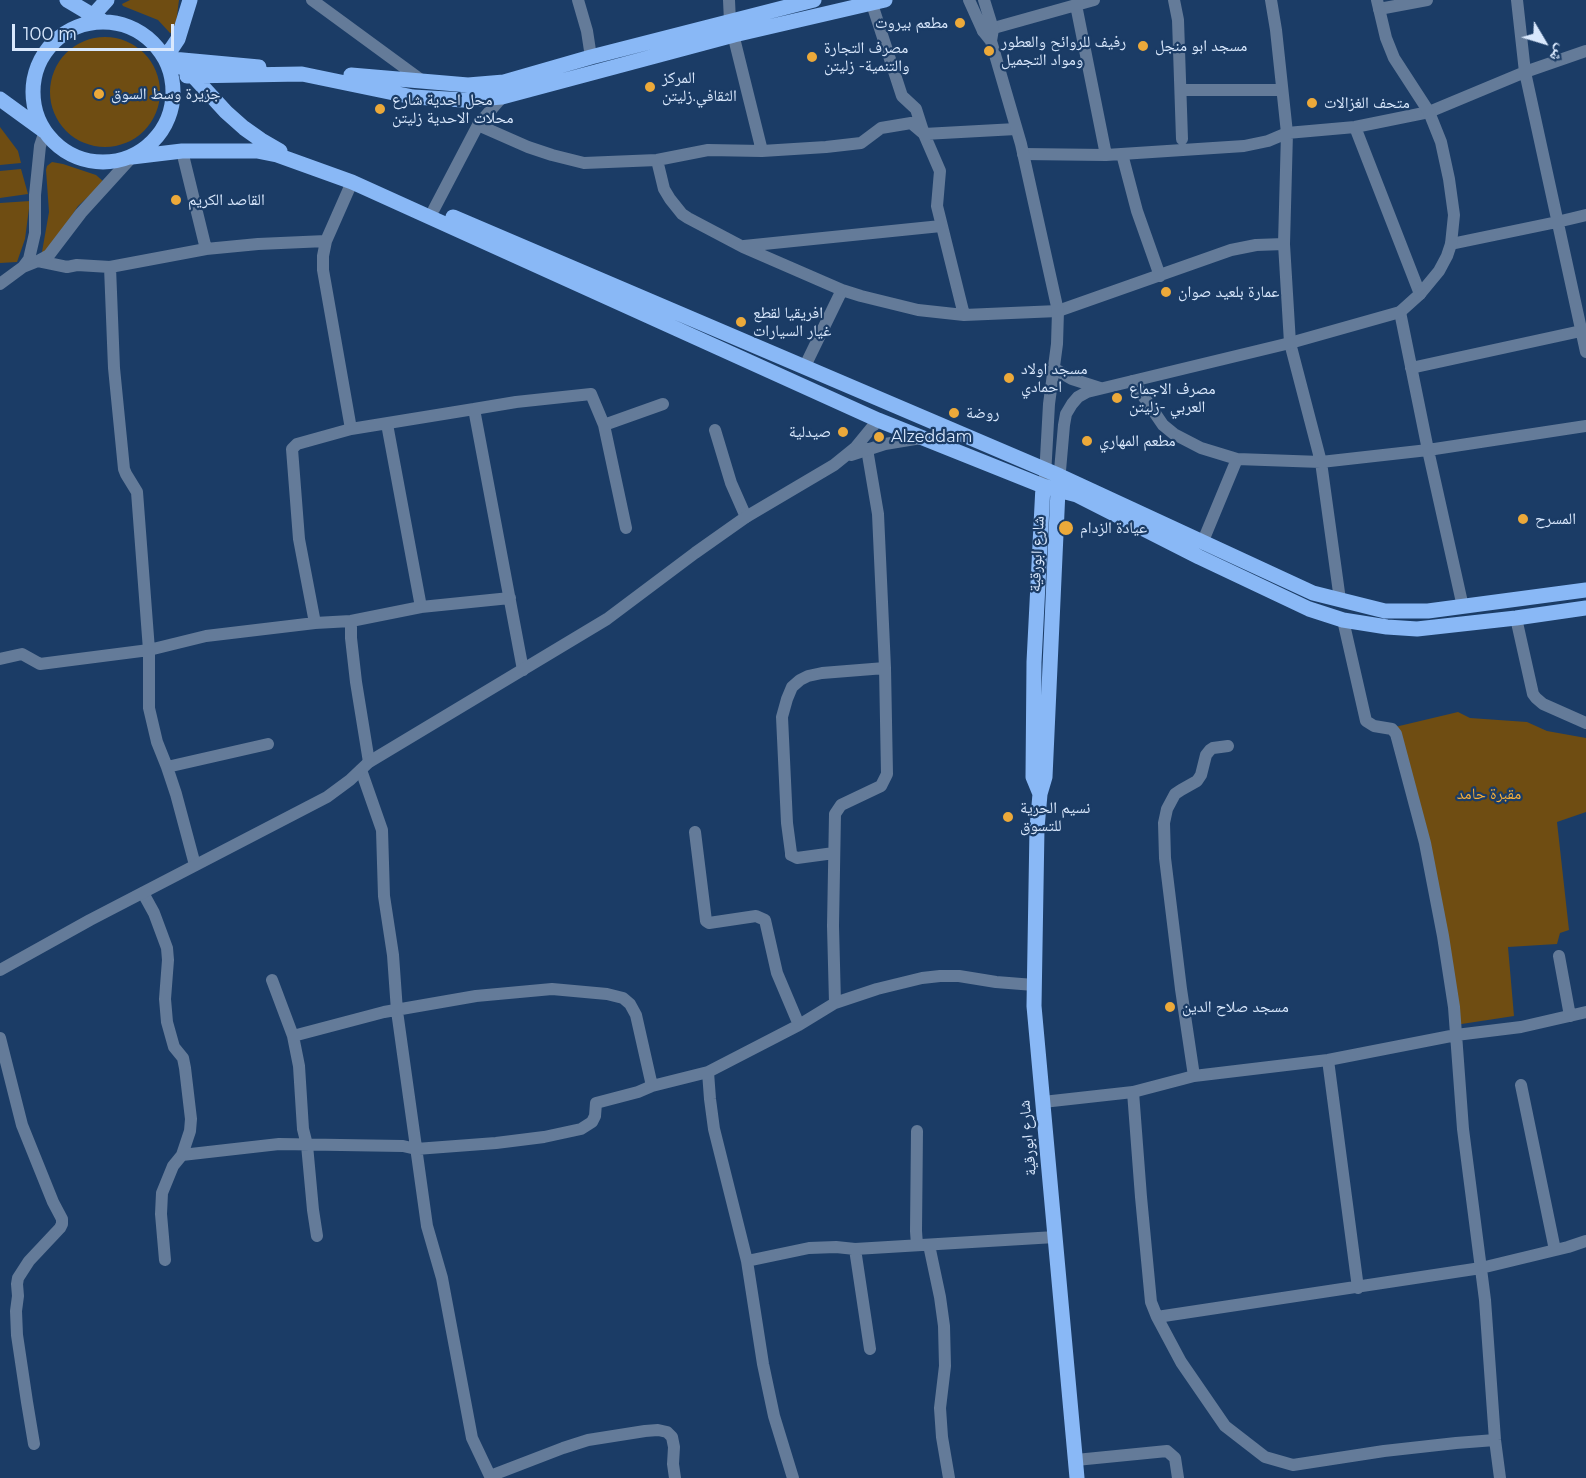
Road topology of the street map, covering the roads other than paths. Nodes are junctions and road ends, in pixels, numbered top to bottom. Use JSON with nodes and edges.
{"nodes":[{"id":1,"x":67,"y":0,"type":"edge"},
{"id":2,"x":107,"y":0,"type":"edge"},
{"id":3,"x":190,"y":0,"type":"edge"},
{"id":4,"x":312,"y":0,"type":"edge"},
{"id":5,"x":578,"y":0,"type":"edge"},
{"id":6,"x":729,"y":0,"type":"edge"},
{"id":7,"x":814,"y":0,"type":"edge"},
{"id":8,"x":969,"y":0,"type":"edge"},
{"id":9,"x":984,"y":0,"type":"edge"},
{"id":10,"x":1094,"y":0,"type":"edge"},
{"id":11,"x":1174,"y":0,"type":"edge"},
{"id":12,"x":1271,"y":0,"type":"edge"},
{"id":13,"x":1427,"y":0,"type":"edge"},
{"id":14,"x":1516,"y":0,"type":"edge"},
{"id":15,"x":879,"y":2,"type":"edge"},
{"id":16,"x":1378,"y":4,"type":"edge"},
{"id":17,"x":1076,"y":5,"type":"junction"},
{"id":18,"x":94,"y":21,"type":"junction"},
{"id":19,"x":732,"y":29,"type":"junction"},
{"id":20,"x":989,"y":34,"type":"junction"},
{"id":21,"x":1586,"y":51,"type":"edge"},
{"id":22,"x":591,"y":57,"type":"junction"},
{"id":23,"x":167,"y":62,"type":"junction"},
{"id":24,"x":1525,"y":72,"type":"junction"},
{"id":25,"x":193,"y":76,"type":"junction"},
{"id":26,"x":424,"y":82,"type":"junction"},
{"id":27,"x":1181,"y":90,"type":"junction"},
{"id":28,"x":1282,"y":90,"type":"junction"},
{"id":29,"x":502,"y":97,"type":"junction"},
{"id":30,"x":0,"y":99,"type":"edge"},
{"id":31,"x":1429,"y":112,"type":"junction"},
{"id":32,"x":478,"y":125,"type":"junction"},
{"id":33,"x":1354,"y":127,"type":"junction"},
{"id":34,"x":1016,"y":129,"type":"junction"},
{"id":35,"x":45,"y":131,"type":"junction"},
{"id":36,"x":1287,"y":133,"type":"junction"},
{"id":37,"x":924,"y":134,"type":"junction"},
{"id":38,"x":1182,"y":140,"type":"dead end"},
{"id":39,"x":182,"y":151,"type":"junction"},
{"id":40,"x":762,"y":151,"type":"junction"},
{"id":41,"x":1023,"y":154,"type":"junction"},
{"id":42,"x":1122,"y":154,"type":"junction"},
{"id":43,"x":1106,"y":155,"type":"junction"},
{"id":44,"x":132,"y":157,"type":"junction"},
{"id":45,"x":657,"y":160,"type":"junction"},
{"id":46,"x":352,"y":182,"type":"junction"},
{"id":47,"x":434,"y":209,"type":"junction"},
{"id":48,"x":1586,"y":215,"type":"edge"},
{"id":49,"x":1557,"y":222,"type":"junction"},
{"id":50,"x":941,"y":226,"type":"junction"},
{"id":51,"x":326,"y":241,"type":"junction"},
{"id":52,"x":1284,"y":244,"type":"junction"},
{"id":53,"x":1451,"y":244,"type":"junction"},
{"id":54,"x":743,"y":247,"type":"junction"},
{"id":55,"x":206,"y":249,"type":"junction"},
{"id":56,"x":38,"y":261,"type":"junction"},
{"id":57,"x":23,"y":267,"type":"junction"},
{"id":58,"x":110,"y":267,"type":"junction"},
{"id":59,"x":1160,"y":276,"type":"junction"},
{"id":60,"x":0,"y":284,"type":"edge"},
{"id":61,"x":842,"y":290,"type":"junction"},
{"id":62,"x":1420,"y":294,"type":"junction"},
{"id":63,"x":1058,"y":310,"type":"junction"},
{"id":64,"x":1400,"y":312,"type":"junction"},
{"id":65,"x":964,"y":315,"type":"junction"},
{"id":66,"x":1581,"y":332,"type":"junction"},
{"id":67,"x":1290,"y":343,"type":"junction"},
{"id":68,"x":1586,"y":352,"type":"edge"},
{"id":69,"x":804,"y":368,"type":"junction"},
{"id":70,"x":1411,"y":368,"type":"junction"},
{"id":71,"x":1054,"y":369,"type":"junction"},
{"id":72,"x":1133,"y":381,"type":"junction"},
{"id":73,"x":1102,"y":389,"type":"junction"},
{"id":74,"x":888,"y":403,"type":"junction"},
{"id":75,"x":663,"y":404,"type":"dead end"},
{"id":76,"x":474,"y":409,"type":"junction"},
{"id":77,"x":878,"y":420,"type":"junction"},
{"id":78,"x":387,"y":424,"type":"junction"},
{"id":79,"x":604,"y":425,"type":"junction"},
{"id":80,"x":1586,"y":426,"type":"edge"},
{"id":81,"x":351,"y":429,"type":"junction"},
{"id":82,"x":715,"y":430,"type":"dead end"},
{"id":83,"x":921,"y":438,"type":"junction"},
{"id":84,"x":867,"y":448,"type":"junction"},
{"id":85,"x":1428,"y":450,"type":"junction"},
{"id":86,"x":844,"y":458,"type":"junction"},
{"id":87,"x":1237,"y":459,"type":"junction"},
{"id":88,"x":1321,"y":462,"type":"junction"},
{"id":89,"x":1052,"y":481,"type":"junction"},
{"id":90,"x":746,"y":517,"type":"junction"},
{"id":91,"x":627,"y":528,"type":"dead end"},
{"id":92,"x":1203,"y":541,"type":"junction"},
{"id":93,"x":1586,"y":590,"type":"edge"},
{"id":94,"x":510,"y":598,"type":"junction"},
{"id":95,"x":1340,"y":600,"type":"junction"},
{"id":96,"x":420,"y":607,"type":"junction"},
{"id":97,"x":1463,"y":607,"type":"junction"},
{"id":98,"x":1586,"y":608,"type":"edge"},
{"id":99,"x":1516,"y":618,"type":"junction"},
{"id":100,"x":1343,"y":620,"type":"junction"},
{"id":101,"x":351,"y":621,"type":"junction"},
{"id":102,"x":315,"y":623,"type":"junction"},
{"id":103,"x":149,"y":650,"type":"junction"},
{"id":104,"x":0,"y":659,"type":"edge"},
{"id":105,"x":885,"y":668,"type":"junction"},
{"id":106,"x":523,"y":670,"type":"junction"},
{"id":107,"x":1586,"y":723,"type":"edge"},
{"id":108,"x":268,"y":744,"type":"dead end"},
{"id":109,"x":1228,"y":746,"type":"dead end"},
{"id":110,"x":365,"y":766,"type":"junction"},
{"id":111,"x":167,"y":767,"type":"junction"},
{"id":112,"x":695,"y":832,"type":"dead end"},
{"id":113,"x":834,"y":853,"type":"junction"},
{"id":114,"x":195,"y":866,"type":"junction"},
{"id":115,"x":143,"y":893,"type":"junction"},
{"id":116,"x":1559,"y":956,"type":"dead end"},
{"id":117,"x":0,"y":970,"type":"edge"},
{"id":118,"x":272,"y":980,"type":"dead end"},
{"id":119,"x":1034,"y":984,"type":"junction"},
{"id":120,"x":835,"y":1003,"type":"junction"},
{"id":121,"x":398,"y":1011,"type":"junction"},
{"id":122,"x":1586,"y":1012,"type":"edge"},
{"id":123,"x":1570,"y":1016,"type":"junction"},
{"id":124,"x":799,"y":1025,"type":"junction"},
{"id":125,"x":1456,"y":1035,"type":"junction"},
{"id":126,"x":293,"y":1036,"type":"junction"},
{"id":127,"x":0,"y":1038,"type":"edge"},
{"id":128,"x":1328,"y":1060,"type":"junction"},
{"id":129,"x":708,"y":1072,"type":"junction"},
{"id":130,"x":1194,"y":1076,"type":"junction"},
{"id":131,"x":1521,"y":1084,"type":"dead end"},
{"id":132,"x":652,"y":1086,"type":"junction"},
{"id":133,"x":1133,"y":1092,"type":"junction"},
{"id":134,"x":1043,"y":1102,"type":"junction"},
{"id":135,"x":917,"y":1131,"type":"dead end"},
{"id":136,"x":307,"y":1144,"type":"junction"},
{"id":137,"x":416,"y":1149,"type":"junction"},
{"id":138,"x":182,"y":1155,"type":"junction"},
{"id":139,"x":317,"y":1236,"type":"dead end"},
{"id":140,"x":1055,"y":1238,"type":"junction"},
{"id":141,"x":1586,"y":1241,"type":"edge"},
{"id":142,"x":923,"y":1245,"type":"junction"},
{"id":143,"x":855,"y":1249,"type":"junction"},
{"id":144,"x":1555,"y":1250,"type":"junction"},
{"id":145,"x":165,"y":1260,"type":"dead end"},
{"id":146,"x":747,"y":1261,"type":"junction"},
{"id":147,"x":1481,"y":1268,"type":"junction"},
{"id":148,"x":1358,"y":1287,"type":"junction"},
{"id":149,"x":1157,"y":1317,"type":"junction"},
{"id":150,"x":870,"y":1349,"type":"dead end"},
{"id":151,"x":1495,"y":1440,"type":"junction"},
{"id":152,"x":34,"y":1444,"type":"dead end"},
{"id":153,"x":1076,"y":1460,"type":"junction"},
{"id":154,"x":487,"y":1477,"type":"edge"},
{"id":155,"x":675,"y":1478,"type":"edge"},
{"id":156,"x":793,"y":1478,"type":"edge"},
{"id":157,"x":949,"y":1478,"type":"edge"},
{"id":158,"x":1077,"y":1478,"type":"edge"},
{"id":159,"x":1178,"y":1478,"type":"edge"},
{"id":160,"x":1500,"y":1478,"type":"edge"}],
"edges":[{"from":1,"to":18,"type":"main road"},
{"from":2,"to":18,"type":"main road"},
{"from":3,"to":23,"type":"main road"},
{"from":4,"to":26,"type":"street"},
{"from":5,"to":22,"type":"street"},
{"from":6,"to":19,"type":"street"},
{"from":7,"to":19,"type":"main road"},
{"from":8,"to":20,"type":"street"},
{"from":9,"to":20,"type":"street"},
{"from":10,"to":17,"type":"street"},
{"from":11,"to":27,"type":"street"},
{"from":12,"to":28,"type":"street"},
{"from":13,"to":16,"type":"street"},
{"from":14,"to":24,"type":"street"},
{"from":15,"to":19,"type":"main road"},
{"from":15,"to":37,"type":"street"},
{"from":16,"to":31,"type":"street"},
{"from":17,"to":20,"type":"street"},
{"from":17,"to":43,"type":"street"},
{"from":18,"to":23,"type":"main road"},
{"from":18,"to":35,"type":"main road"},
{"from":19,"to":22,"type":"main road"},
{"from":19,"to":29,"type":"main road"},
{"from":19,"to":40,"type":"street"},
{"from":20,"to":34,"type":"street","name":"شارع ابورقية"},
{"from":21,"to":24,"type":"street"},
{"from":22,"to":26,"type":"main road"},
{"from":23,"to":25,"type":"main road"},
{"from":23,"to":26,"type":"main road"},
{"from":23,"to":44,"type":"main road"},
{"from":24,"to":31,"type":"street"},
{"from":24,"to":49,"type":"street"},
{"from":25,"to":29,"type":"main road"},
{"from":25,"to":47,"type":"main road"},
{"from":27,"to":28,"type":"street"},
{"from":27,"to":38,"type":"street"},
{"from":28,"to":36,"type":"street"},
{"from":29,"to":32,"type":"street"},
{"from":30,"to":35,"type":"main road"},
{"from":31,"to":33,"type":"street"},
{"from":31,"to":53,"type":"street"},
{"from":32,"to":45,"type":"street"},
{"from":32,"to":47,"type":"street"},
{"from":33,"to":36,"type":"street"},
{"from":33,"to":62,"type":"street"},
{"from":34,"to":37,"type":"street"},
{"from":34,"to":41,"type":"street","name":"شارع ابورقية"},
{"from":35,"to":44,"type":"main road"},
{"from":35,"to":57,"type":"street"},
{"from":36,"to":42,"type":"street"},
{"from":36,"to":52,"type":"street"},
{"from":37,"to":40,"type":"street"},
{"from":37,"to":50,"type":"street"},
{"from":39,"to":44,"type":"main road"},
{"from":39,"to":46,"type":"main road"},
{"from":39,"to":55,"type":"street"},
{"from":40,"to":45,"type":"street"},
{"from":41,"to":43,"type":"street"},
{"from":41,"to":63,"type":"street","name":"شارع ابورقية"},
{"from":42,"to":43,"type":"street"},
{"from":42,"to":59,"type":"street"},
{"from":44,"to":56,"type":"street"},
{"from":45,"to":54,"type":"street"},
{"from":46,"to":51,"type":"street"},
{"from":46,"to":77,"type":"main road"},
{"from":47,"to":69,"type":"main road"},
{"from":48,"to":49,"type":"street"},
{"from":49,"to":53,"type":"street"},
{"from":49,"to":66,"type":"street"},
{"from":50,"to":54,"type":"street"},
{"from":50,"to":65,"type":"street"},
{"from":51,"to":55,"type":"street"},
{"from":51,"to":81,"type":"street"},
{"from":52,"to":59,"type":"street"},
{"from":52,"to":67,"type":"street"},
{"from":53,"to":62,"type":"street"},
{"from":54,"to":61,"type":"street"},
{"from":55,"to":58,"type":"street"},
{"from":56,"to":57,"type":"street"},
{"from":56,"to":58,"type":"street"},
{"from":57,"to":60,"type":"street"},
{"from":58,"to":103,"type":"street"},
{"from":59,"to":63,"type":"street"},
{"from":61,"to":65,"type":"street"},
{"from":61,"to":69,"type":"street"},
{"from":62,"to":64,"type":"street"},
{"from":63,"to":65,"type":"street"},
{"from":63,"to":71,"type":"street","name":"شارع ابورقية"},
{"from":64,"to":67,"type":"street","name":"شارع ابورقية"},
{"from":64,"to":70,"type":"street"},
{"from":66,"to":68,"type":"street"},
{"from":66,"to":70,"type":"street"},
{"from":67,"to":72,"type":"street","name":"شارع ابورقية"},
{"from":67,"to":88,"type":"street"},
{"from":69,"to":74,"type":"main road"},
{"from":70,"to":85,"type":"street"},
{"from":71,"to":73,"type":"street"},
{"from":71,"to":89,"type":"street","name":"شارع ابورقية"},
{"from":72,"to":73,"type":"street","name":"شارع ابورقية"},
{"from":72,"to":87,"type":"street"},
{"from":73,"to":89,"type":"street","name":"شارع ابورقية"},
{"from":74,"to":77,"type":"main road"},
{"from":74,"to":89,"type":"main road"},
{"from":75,"to":79,"type":"street"},
{"from":76,"to":78,"type":"street"},
{"from":76,"to":79,"type":"street"},
{"from":76,"to":94,"type":"street"},
{"from":77,"to":83,"type":"main road"},
{"from":77,"to":86,"type":"street"},
{"from":78,"to":81,"type":"street"},
{"from":78,"to":96,"type":"street"},
{"from":79,"to":91,"type":"street"},
{"from":80,"to":85,"type":"street"},
{"from":81,"to":102,"type":"street"},
{"from":82,"to":90,"type":"street"},
{"from":83,"to":84,"type":"street"},
{"from":83,"to":89,"type":"main road"},
{"from":84,"to":86,"type":"street"},
{"from":84,"to":105,"type":"street"},
{"from":85,"to":88,"type":"street"},
{"from":85,"to":97,"type":"street"},
{"from":86,"to":90,"type":"street"},
{"from":87,"to":88,"type":"street"},
{"from":87,"to":92,"type":"street"},
{"from":88,"to":95,"type":"street"},
{"from":89,"to":92,"type":"main road"},
{"from":89,"to":100,"type":"main road"},
{"from":89,"to":119,"type":"main road","name":"شارع ابورقية"},
{"from":90,"to":106,"type":"street"},
{"from":92,"to":95,"type":"main road"},
{"from":93,"to":97,"type":"main road"},
{"from":94,"to":96,"type":"street"},
{"from":94,"to":106,"type":"street"},
{"from":95,"to":97,"type":"main road"},
{"from":96,"to":101,"type":"street"},
{"from":98,"to":99,"type":"main road"},
{"from":99,"to":100,"type":"main road"},
{"from":99,"to":107,"type":"street"},
{"from":100,"to":125,"type":"street"},
{"from":101,"to":102,"type":"street"},
{"from":101,"to":110,"type":"street"},
{"from":102,"to":103,"type":"street"},
{"from":103,"to":104,"type":"street"},
{"from":103,"to":111,"type":"street"},
{"from":105,"to":113,"type":"street"},
{"from":105,"to":113,"type":"street"},
{"from":106,"to":110,"type":"street"},
{"from":108,"to":111,"type":"street"},
{"from":109,"to":130,"type":"street"},
{"from":110,"to":114,"type":"street"},
{"from":110,"to":121,"type":"street"},
{"from":111,"to":114,"type":"street"},
{"from":112,"to":124,"type":"street"},
{"from":113,"to":120,"type":"street"},
{"from":114,"to":115,"type":"street"},
{"from":115,"to":117,"type":"street"},
{"from":115,"to":138,"type":"street"},
{"from":116,"to":123,"type":"street"},
{"from":118,"to":126,"type":"street"},
{"from":119,"to":120,"type":"street"},
{"from":119,"to":134,"type":"main road","name":"شارع ابورقية"},
{"from":120,"to":124,"type":"street"},
{"from":121,"to":126,"type":"street"},
{"from":121,"to":132,"type":"street"},
{"from":121,"to":137,"type":"street"},
{"from":122,"to":123,"type":"street"},
{"from":123,"to":125,"type":"street"},
{"from":124,"to":129,"type":"street"},
{"from":125,"to":128,"type":"street"},
{"from":125,"to":147,"type":"street"},
{"from":126,"to":136,"type":"street"},
{"from":127,"to":152,"type":"street"},
{"from":128,"to":130,"type":"street"},
{"from":128,"to":148,"type":"street"},
{"from":129,"to":132,"type":"street"},
{"from":129,"to":146,"type":"street"},
{"from":130,"to":133,"type":"street"},
{"from":131,"to":144,"type":"street"},
{"from":132,"to":137,"type":"street"},
{"from":133,"to":134,"type":"street"},
{"from":133,"to":149,"type":"street"},
{"from":134,"to":140,"type":"main road","name":"شارع ابورقية"},
{"from":135,"to":142,"type":"street"},
{"from":136,"to":137,"type":"street"},
{"from":136,"to":138,"type":"street"},
{"from":136,"to":139,"type":"street"},
{"from":137,"to":154,"type":"street"},
{"from":138,"to":145,"type":"street"},
{"from":140,"to":142,"type":"street"},
{"from":140,"to":153,"type":"main road","name":"شارع ابورقية"},
{"from":141,"to":144,"type":"street"},
{"from":142,"to":143,"type":"street"},
{"from":142,"to":157,"type":"street"},
{"from":143,"to":146,"type":"street"},
{"from":143,"to":150,"type":"street"},
{"from":144,"to":147,"type":"street"},
{"from":146,"to":156,"type":"street"},
{"from":147,"to":148,"type":"street"},
{"from":147,"to":151,"type":"street"},
{"from":148,"to":149,"type":"street"},
{"from":149,"to":151,"type":"street"},
{"from":151,"to":160,"type":"street"},
{"from":153,"to":158,"type":"main road","name":"شارع ابورقية"},
{"from":153,"to":159,"type":"street"},
{"from":154,"to":155,"type":"street"}]}
